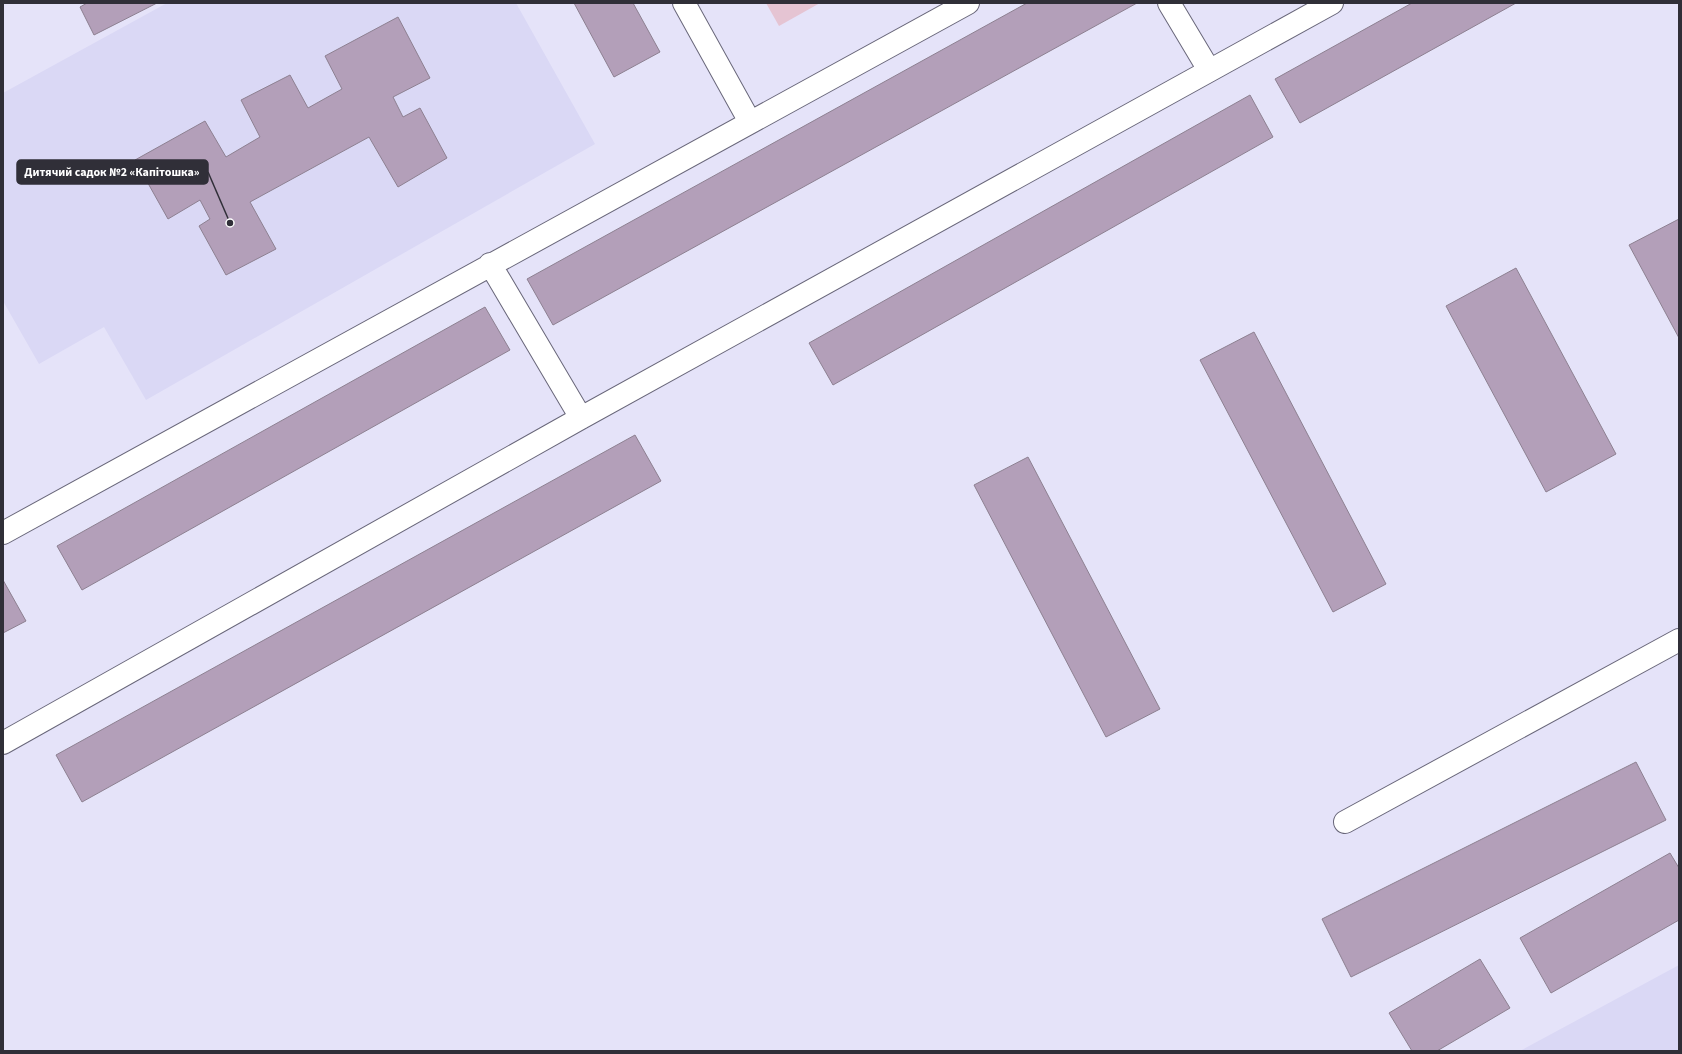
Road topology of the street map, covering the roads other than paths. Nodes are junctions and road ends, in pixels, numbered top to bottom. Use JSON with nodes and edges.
{"nodes":[{"id":1,"x":684,"y":3,"type":"edge"},
{"id":2,"x":968,"y":3,"type":"edge"},
{"id":3,"x":1169,"y":3,"type":"edge"},
{"id":4,"x":1332,"y":3,"type":"edge"},
{"id":5,"x":1209,"y":70,"type":"junction"},
{"id":6,"x":750,"y":122,"type":"junction"},
{"id":7,"x":490,"y":264,"type":"junction"},
{"id":8,"x":581,"y":418,"type":"junction"},
{"id":9,"x":3,"y":533,"type":"edge"},
{"id":10,"x":1679,"y":640,"type":"edge"},
{"id":11,"x":3,"y":743,"type":"edge"},
{"id":12,"x":1345,"y":822,"type":"dead end"}],
"edges":[{"from":1,"to":6,"type":"street"},
{"from":2,"to":6,"type":"street"},
{"from":3,"to":5,"type":"street"},
{"from":4,"to":5,"type":"street"},
{"from":5,"to":8,"type":"street"},
{"from":6,"to":7,"type":"street"},
{"from":7,"to":8,"type":"street"},
{"from":7,"to":9,"type":"street"},
{"from":8,"to":11,"type":"street"},
{"from":10,"to":12,"type":"street"}]}
